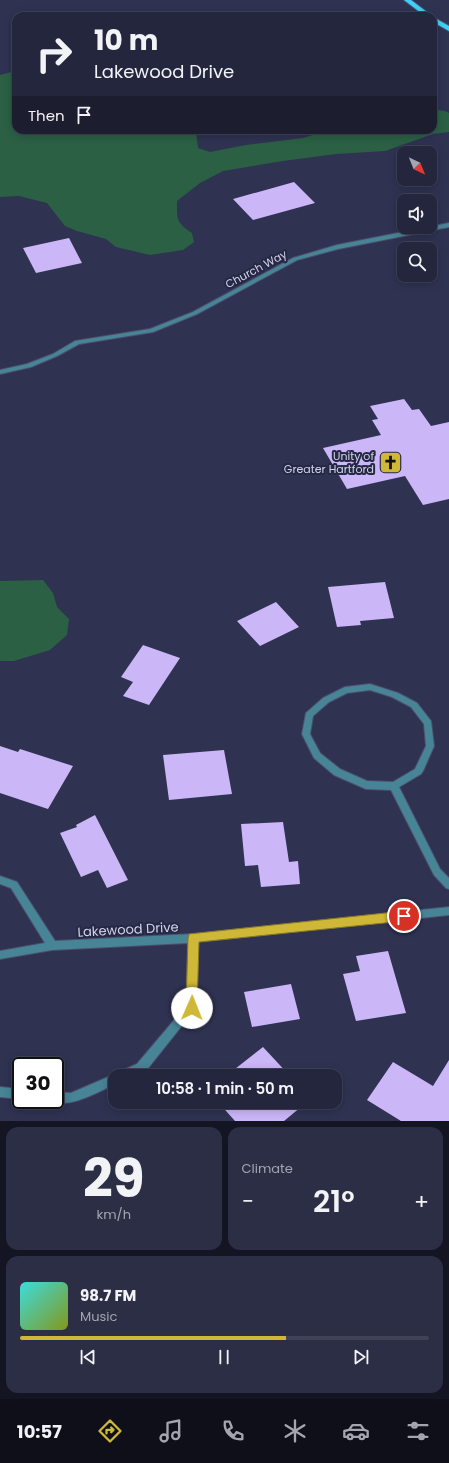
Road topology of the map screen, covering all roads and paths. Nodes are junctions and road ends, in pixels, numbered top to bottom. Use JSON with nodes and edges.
{"nodes":[{"id":1,"x":407,"y":0,"type":"edge"},
{"id":2,"x":424,"y":12,"type":"edge"},
{"id":3,"x":437,"y":22,"type":"edge"},
{"id":4,"x":449,"y":29,"type":"edge"},
{"id":5,"x":449,"y":225,"type":"edge"},
{"id":6,"x":0,"y":372,"type":"edge"},
{"id":7,"x":394,"y":786,"type":"junction"},
{"id":8,"x":0,"y":880,"type":"edge"},
{"id":9,"x":449,"y":885,"type":"edge"},
{"id":10,"x":449,"y":911,"type":"edge"},
{"id":11,"x":193,"y":938,"type":"junction"},
{"id":12,"x":52,"y":946,"type":"junction"},
{"id":13,"x":0,"y":955,"type":"edge"},
{"id":14,"x":139,"y":1069,"type":"edge"},
{"id":15,"x":108,"y":1082,"type":"edge"},
{"id":16,"x":0,"y":1092,"type":"edge"},
{"id":17,"x":12,"y":1093,"type":"edge"},
{"id":18,"x":64,"y":1098,"type":"edge"}],
"edges":[{"from":1,"to":2,"type":"main road"},
{"from":3,"to":4,"type":"main road"},
{"from":5,"to":6,"type":"street","name":"Church Way"},
{"from":7,"to":7,"type":"street"},
{"from":7,"to":9,"type":"street"},
{"from":8,"to":12,"type":"street"},
{"from":10,"to":11,"type":"street","name":"Lakewood Drive"},
{"from":11,"to":12,"type":"street","name":"Lakewood Drive"},
{"from":11,"to":14,"type":"street"},
{"from":12,"to":13,"type":"street","name":"Lakewood Drive"},
{"from":15,"to":18,"type":"street"},
{"from":16,"to":17,"type":"street"}]}
